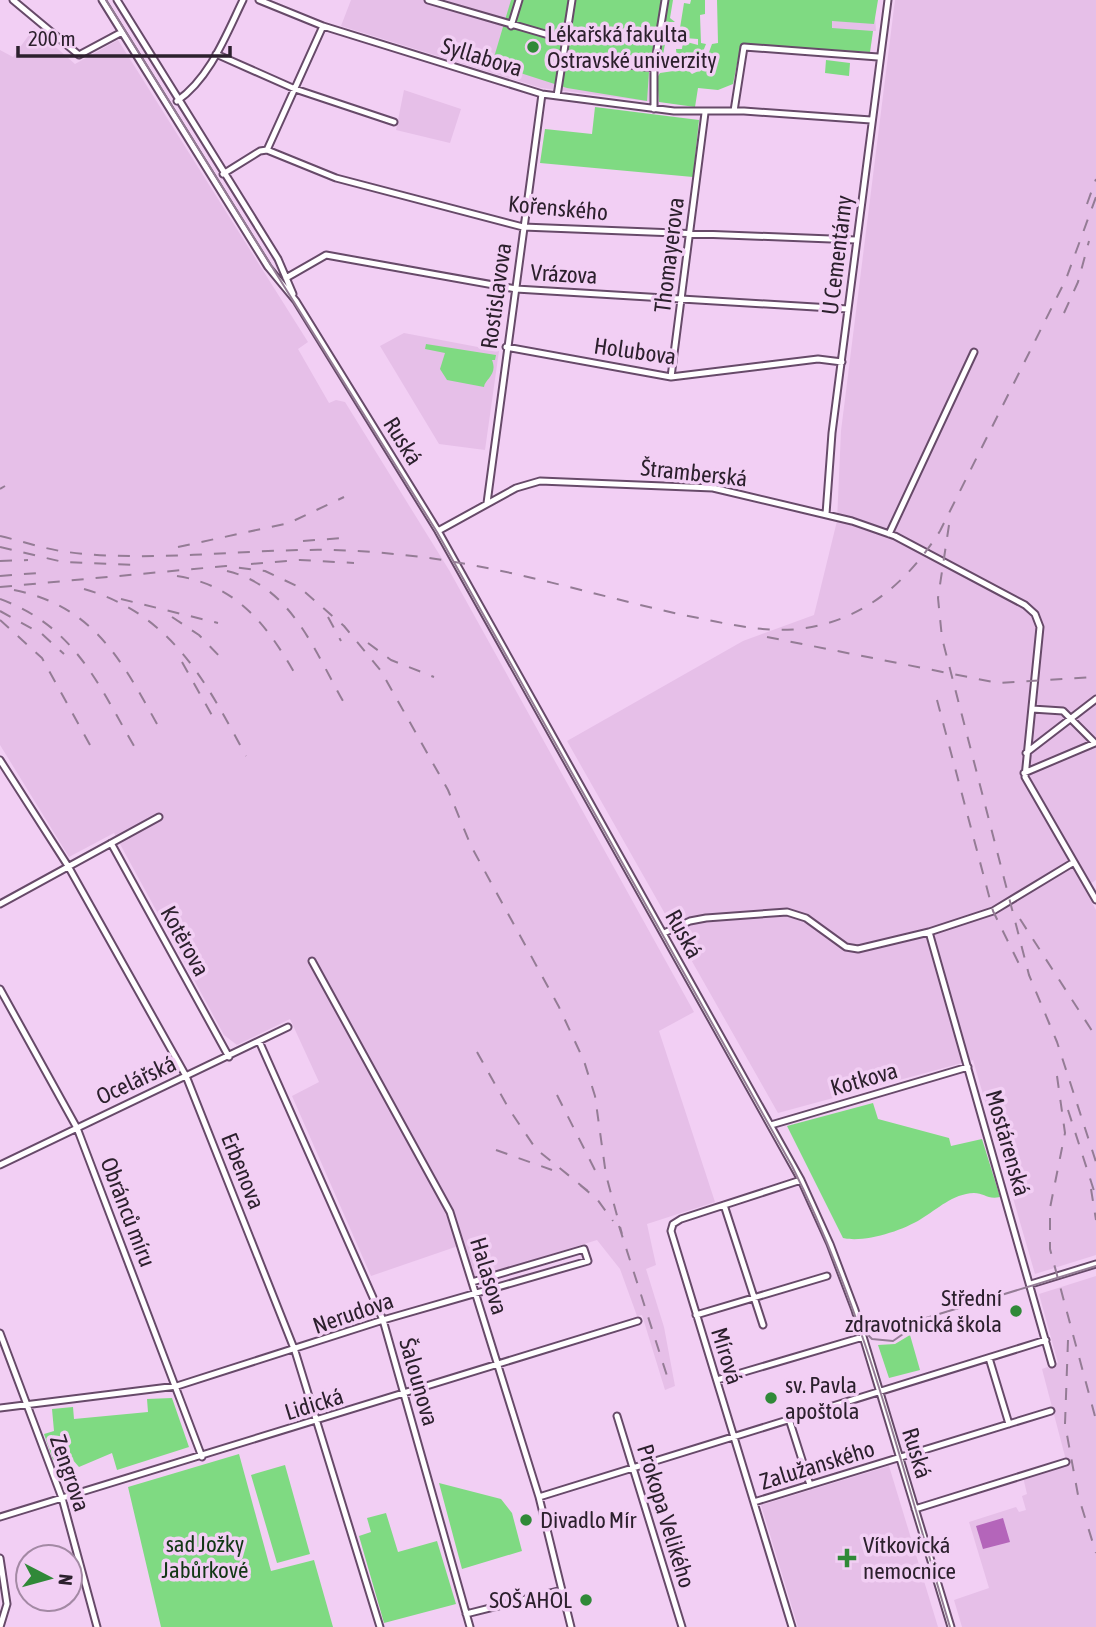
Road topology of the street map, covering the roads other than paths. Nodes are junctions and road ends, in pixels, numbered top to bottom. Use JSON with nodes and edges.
{"nodes":[{"id":1,"x":13,"y":0,"type":"edge"},
{"id":2,"x":102,"y":0,"type":"edge"},
{"id":3,"x":117,"y":0,"type":"edge"},
{"id":4,"x":243,"y":0,"type":"edge"},
{"id":5,"x":259,"y":0,"type":"edge"},
{"id":6,"x":428,"y":0,"type":"edge"},
{"id":7,"x":519,"y":0,"type":"edge"},
{"id":8,"x":572,"y":0,"type":"edge"},
{"id":9,"x":665,"y":0,"type":"edge"},
{"id":10,"x":888,"y":0,"type":"edge"},
{"id":11,"x":323,"y":26,"type":"junction"},
{"id":12,"x":511,"y":26,"type":"junction"},
{"id":13,"x":122,"y":32,"type":"junction"},
{"id":14,"x":566,"y":40,"type":"junction"},
{"id":15,"x":216,"y":54,"type":"junction"},
{"id":16,"x":563,"y":57,"type":"junction"},
{"id":17,"x":878,"y":57,"type":"junction"},
{"id":18,"x":654,"y":68,"type":"junction"},
{"id":19,"x":295,"y":89,"type":"junction"},
{"id":20,"x":542,"y":94,"type":"junction"},
{"id":21,"x":557,"y":96,"type":"junction"},
{"id":22,"x":177,"y":101,"type":"junction"},
{"id":23,"x":654,"y":108,"type":"junction"},
{"id":24,"x":734,"y":111,"type":"junction"},
{"id":25,"x":705,"y":113,"type":"junction"},
{"id":26,"x":871,"y":120,"type":"junction"},
{"id":27,"x":394,"y":122,"type":"dead end"},
{"id":28,"x":267,"y":150,"type":"junction"},
{"id":29,"x":223,"y":174,"type":"junction"},
{"id":30,"x":523,"y":227,"type":"junction"},
{"id":31,"x":689,"y":234,"type":"junction"},
{"id":32,"x":856,"y":240,"type":"junction"},
{"id":33,"x":286,"y":278,"type":"junction"},
{"id":34,"x":516,"y":289,"type":"junction"},
{"id":35,"x":680,"y":298,"type":"junction"},
{"id":36,"x":296,"y":300,"type":"junction"},
{"id":37,"x":848,"y":309,"type":"junction"},
{"id":38,"x":506,"y":347,"type":"junction"},
{"id":39,"x":974,"y":352,"type":"dead end"},
{"id":40,"x":842,"y":362,"type":"junction"},
{"id":41,"x":671,"y":377,"type":"junction"},
{"id":42,"x":487,"y":503,"type":"junction"},
{"id":43,"x":826,"y":514,"type":"junction"},
{"id":44,"x":438,"y":531,"type":"junction"},
{"id":45,"x":890,"y":534,"type":"junction"},
{"id":46,"x":1096,"y":699,"type":"edge"},
{"id":47,"x":1032,"y":709,"type":"junction"},
{"id":48,"x":1071,"y":718,"type":"junction"},
{"id":49,"x":1026,"y":753,"type":"junction"},
{"id":50,"x":0,"y":760,"type":"edge"},
{"id":51,"x":1024,"y":772,"type":"junction"},
{"id":52,"x":159,"y":817,"type":"dead end"},
{"id":53,"x":111,"y":842,"type":"junction"},
{"id":54,"x":1074,"y":862,"type":"junction"},
{"id":55,"x":68,"y":866,"type":"junction"},
{"id":56,"x":1096,"y":900,"type":"edge"},
{"id":57,"x":0,"y":904,"type":"edge"},
{"id":58,"x":929,"y":932,"type":"junction"},
{"id":59,"x":664,"y":933,"type":"junction"},
{"id":60,"x":312,"y":961,"type":"dead end"},
{"id":61,"x":0,"y":989,"type":"edge"},
{"id":62,"x":288,"y":1027,"type":"dead end"},
{"id":63,"x":259,"y":1041,"type":"junction"},
{"id":64,"x":229,"y":1057,"type":"junction"},
{"id":65,"x":968,"y":1067,"type":"junction"},
{"id":66,"x":186,"y":1076,"type":"junction"},
{"id":67,"x":771,"y":1125,"type":"junction"},
{"id":68,"x":77,"y":1128,"type":"junction"},
{"id":69,"x":0,"y":1165,"type":"edge"},
{"id":70,"x":801,"y":1180,"type":"junction"},
{"id":71,"x":724,"y":1205,"type":"junction"},
{"id":72,"x":1096,"y":1264,"type":"edge"},
{"id":73,"x":827,"y":1276,"type":"dead end"},
{"id":74,"x":472,"y":1282,"type":"junction"},
{"id":75,"x":1031,"y":1284,"type":"junction"},
{"id":76,"x":476,"y":1292,"type":"junction"},
{"id":77,"x":754,"y":1297,"type":"junction"},
{"id":78,"x":696,"y":1315,"type":"junction"},
{"id":79,"x":383,"y":1320,"type":"junction"},
{"id":80,"x":638,"y":1321,"type":"dead end"},
{"id":81,"x":762,"y":1325,"type":"dead end"},
{"id":82,"x":0,"y":1333,"type":"edge"},
{"id":83,"x":863,"y":1337,"type":"junction"},
{"id":84,"x":1046,"y":1340,"type":"junction"},
{"id":85,"x":295,"y":1351,"type":"junction"},
{"id":86,"x":989,"y":1358,"type":"junction"},
{"id":87,"x":1052,"y":1364,"type":"dead end"},
{"id":88,"x":499,"y":1366,"type":"junction"},
{"id":89,"x":717,"y":1380,"type":"junction"},
{"id":90,"x":177,"y":1386,"type":"junction"},
{"id":91,"x":880,"y":1391,"type":"junction"},
{"id":92,"x":405,"y":1394,"type":"junction"},
{"id":93,"x":27,"y":1406,"type":"junction"},
{"id":94,"x":0,"y":1408,"type":"edge"},
{"id":95,"x":1051,"y":1411,"type":"dead end"},
{"id":96,"x":617,"y":1416,"type":"dead end"},
{"id":97,"x":789,"y":1419,"type":"junction"},
{"id":98,"x":317,"y":1421,"type":"junction"},
{"id":99,"x":1009,"y":1424,"type":"junction"},
{"id":100,"x":734,"y":1436,"type":"junction"},
{"id":101,"x":202,"y":1457,"type":"junction"},
{"id":102,"x":900,"y":1458,"type":"junction"},
{"id":103,"x":1066,"y":1462,"type":"dead end"},
{"id":104,"x":633,"y":1467,"type":"junction"},
{"id":105,"x":810,"y":1485,"type":"junction"},
{"id":106,"x":539,"y":1497,"type":"junction"},
{"id":107,"x":62,"y":1499,"type":"junction"},
{"id":108,"x":754,"y":1502,"type":"junction"},
{"id":109,"x":915,"y":1508,"type":"junction"},
{"id":110,"x":0,"y":1517,"type":"edge"},
{"id":111,"x":0,"y":1558,"type":"edge"},
{"id":112,"x":562,"y":1590,"type":"junction"},
{"id":113,"x":466,"y":1614,"type":"junction"},
{"id":114,"x":0,"y":1627,"type":"edge"},
{"id":115,"x":97,"y":1627,"type":"edge"},
{"id":116,"x":380,"y":1627,"type":"edge"},
{"id":117,"x":470,"y":1627,"type":"edge"},
{"id":118,"x":571,"y":1627,"type":"edge"},
{"id":119,"x":682,"y":1627,"type":"edge"},
{"id":120,"x":792,"y":1627,"type":"edge"},
{"id":121,"x":951,"y":1627,"type":"edge"}],
"edges":[{"from":1,"to":13,"type":"street"},
{"from":2,"to":13,"type":"street","name":"Ruská"},
{"from":3,"to":22,"type":"street","name":"Ruská"},
{"from":4,"to":15,"type":"street"},
{"from":5,"to":11,"type":"street","name":"Syllabova"},
{"from":6,"to":12,"type":"street"},
{"from":7,"to":12,"type":"street"},
{"from":8,"to":14,"type":"street"},
{"from":9,"to":18,"type":"street"},
{"from":10,"to":17,"type":"street","name":"U Cementárny"},
{"from":11,"to":19,"type":"street"},
{"from":11,"to":20,"type":"street","name":"Syllabova"},
{"from":12,"to":14,"type":"street"},
{"from":13,"to":36,"type":"street","name":"Ruská"},
{"from":14,"to":16,"type":"street"},
{"from":15,"to":19,"type":"street"},
{"from":15,"to":22,"type":"street"},
{"from":16,"to":18,"type":"street"},
{"from":16,"to":21,"type":"street"},
{"from":17,"to":24,"type":"street"},
{"from":17,"to":26,"type":"street","name":"U Cementárny"},
{"from":18,"to":23,"type":"street"},
{"from":19,"to":27,"type":"street"},
{"from":19,"to":28,"type":"street"},
{"from":20,"to":21,"type":"street","name":"Syllabova"},
{"from":20,"to":30,"type":"street","name":"Rostislavova"},
{"from":21,"to":23,"type":"street","name":"Syllabova"},
{"from":22,"to":29,"type":"street","name":"Ruská"},
{"from":23,"to":25,"type":"street","name":"Syllabova"},
{"from":24,"to":25,"type":"street","name":"Syllabova"},
{"from":24,"to":26,"type":"street","name":"Syllabova"},
{"from":25,"to":31,"type":"street","name":"Thomayerova"},
{"from":26,"to":32,"type":"street","name":"U Cementárny"},
{"from":28,"to":29,"type":"street"},
{"from":28,"to":30,"type":"street","name":"Kořenského"},
{"from":29,"to":33,"type":"street","name":"Ruská"},
{"from":30,"to":31,"type":"street","name":"Kořenského"},
{"from":30,"to":34,"type":"street","name":"Rostislavova"},
{"from":31,"to":32,"type":"street","name":"Kořenského"},
{"from":31,"to":35,"type":"street","name":"Thomayerova"},
{"from":32,"to":37,"type":"street","name":"U Cementárny"},
{"from":33,"to":34,"type":"street","name":"Vrázova"},
{"from":33,"to":36,"type":"street","name":"Ruská"},
{"from":34,"to":35,"type":"street","name":"Vrázova"},
{"from":34,"to":38,"type":"street","name":"Rostislavova"},
{"from":35,"to":37,"type":"street","name":"Vrázova"},
{"from":35,"to":41,"type":"street","name":"Thomayerova"},
{"from":36,"to":44,"type":"street","name":"Ruská"},
{"from":37,"to":40,"type":"street","name":"U Cementárny"},
{"from":38,"to":41,"type":"street","name":"Holubova"},
{"from":38,"to":42,"type":"street","name":"Rostislavova"},
{"from":39,"to":45,"type":"street"},
{"from":40,"to":41,"type":"street","name":"Holubova"},
{"from":40,"to":43,"type":"street","name":"U Cementárny"},
{"from":42,"to":43,"type":"street","name":"Štramberská"},
{"from":42,"to":44,"type":"street","name":"Štramberská"},
{"from":43,"to":45,"type":"street","name":"Štramberská"},
{"from":44,"to":59,"type":"street","name":"Ruská"},
{"from":45,"to":47,"type":"street","name":"Štramberská"},
{"from":46,"to":48,"type":"street"},
{"from":47,"to":48,"type":"street"},
{"from":47,"to":49,"type":"street","name":"Štramberská"},
{"from":48,"to":49,"type":"street"},
{"from":48,"to":51,"type":"street"},
{"from":49,"to":51,"type":"street","name":"Štramberská"},
{"from":50,"to":55,"type":"street","name":"Erbenova"},
{"from":51,"to":54,"type":"street"},
{"from":52,"to":53,"type":"street"},
{"from":53,"to":55,"type":"street"},
{"from":53,"to":64,"type":"street","name":"Kotěrova"},
{"from":54,"to":56,"type":"street"},
{"from":54,"to":58,"type":"street"},
{"from":55,"to":57,"type":"street"},
{"from":55,"to":66,"type":"street","name":"Erbenova"},
{"from":58,"to":59,"type":"street"},
{"from":58,"to":65,"type":"street","name":"Mostárenská"},
{"from":59,"to":67,"type":"street","name":"Ruská"},
{"from":60,"to":74,"type":"street","name":"Halasova"},
{"from":61,"to":68,"type":"street","name":"Obránců míru"},
{"from":62,"to":63,"type":"street","name":"Ocelářská"},
{"from":63,"to":64,"type":"street","name":"Ocelářská"},
{"from":63,"to":79,"type":"street","name":"Šalounova"},
{"from":64,"to":66,"type":"street","name":"Ocelářská"},
{"from":65,"to":67,"type":"street","name":"Kotkova"},
{"from":65,"to":75,"type":"street","name":"Mostárenská"},
{"from":66,"to":68,"type":"street","name":"Ocelářská"},
{"from":66,"to":85,"type":"street","name":"Erbenova"},
{"from":67,"to":70,"type":"street","name":"Ruská"},
{"from":68,"to":69,"type":"street","name":"Ocelářská"},
{"from":68,"to":90,"type":"street","name":"Obránců míru"},
{"from":70,"to":71,"type":"street","name":"Mírová"},
{"from":70,"to":83,"type":"street","name":"Ruská"},
{"from":71,"to":77,"type":"street"},
{"from":71,"to":78,"type":"street","name":"Mírová"},
{"from":72,"to":75,"type":"street"},
{"from":73,"to":77,"type":"street"},
{"from":74,"to":76,"type":"street","name":"Halasova"},
{"from":74,"to":76,"type":"street","name":"Nerudova"},
{"from":75,"to":84,"type":"street","name":"Mostárenská"},
{"from":76,"to":79,"type":"street","name":"Nerudova"},
{"from":76,"to":88,"type":"street","name":"Halasova"},
{"from":77,"to":78,"type":"street"},
{"from":77,"to":81,"type":"street"},
{"from":78,"to":89,"type":"street","name":"Mírová"},
{"from":79,"to":85,"type":"street","name":"Nerudova"},
{"from":79,"to":92,"type":"street","name":"Šalounova"},
{"from":80,"to":88,"type":"street","name":"Lidická"},
{"from":82,"to":93,"type":"street","name":"Zengrova"},
{"from":83,"to":89,"type":"street"},
{"from":83,"to":91,"type":"street","name":"Ruská"},
{"from":84,"to":86,"type":"street"},
{"from":84,"to":87,"type":"street","name":"Mostárenská"},
{"from":85,"to":90,"type":"street","name":"Nerudova"},
{"from":85,"to":98,"type":"street","name":"Erbenova"},
{"from":86,"to":91,"type":"street"},
{"from":86,"to":99,"type":"street"},
{"from":88,"to":92,"type":"street","name":"Lidická"},
{"from":88,"to":106,"type":"street","name":"Halasova"},
{"from":89,"to":100,"type":"street","name":"Mírová"},
{"from":90,"to":93,"type":"street","name":"Nerudova"},
{"from":90,"to":101,"type":"street","name":"Obránců míru"},
{"from":91,"to":97,"type":"street"},
{"from":91,"to":102,"type":"street","name":"Ruská"},
{"from":92,"to":98,"type":"street","name":"Lidická"},
{"from":92,"to":113,"type":"street","name":"Šalounova"},
{"from":93,"to":94,"type":"street","name":"Nerudova"},
{"from":93,"to":107,"type":"street","name":"Zengrova"},
{"from":95,"to":99,"type":"street","name":"Zalužanského"},
{"from":96,"to":104,"type":"street","name":"Prokopa Velikého"},
{"from":97,"to":100,"type":"street"},
{"from":97,"to":105,"type":"street"},
{"from":98,"to":101,"type":"street","name":"Lidická"},
{"from":98,"to":116,"type":"street","name":"Erbenova"},
{"from":99,"to":102,"type":"street","name":"Zalužanského"},
{"from":100,"to":104,"type":"street"},
{"from":100,"to":108,"type":"street","name":"Mírová"},
{"from":101,"to":107,"type":"street","name":"Lidická"},
{"from":102,"to":105,"type":"street","name":"Zalužanského"},
{"from":102,"to":109,"type":"street","name":"Ruská"},
{"from":103,"to":109,"type":"street"},
{"from":104,"to":106,"type":"street"},
{"from":104,"to":119,"type":"street","name":"Prokopa Velikého"},
{"from":105,"to":108,"type":"street","name":"Zalužanského"},
{"from":106,"to":112,"type":"street","name":"Halasova"},
{"from":107,"to":110,"type":"street","name":"Lidická"},
{"from":107,"to":115,"type":"street","name":"Zengrova"},
{"from":108,"to":120,"type":"street","name":"Mírová"},
{"from":109,"to":121,"type":"street","name":"Ruská"},
{"from":111,"to":114,"type":"street"},
{"from":112,"to":113,"type":"street"},
{"from":112,"to":118,"type":"street","name":"Halasova"},
{"from":113,"to":117,"type":"street","name":"Šalounova"}]}
